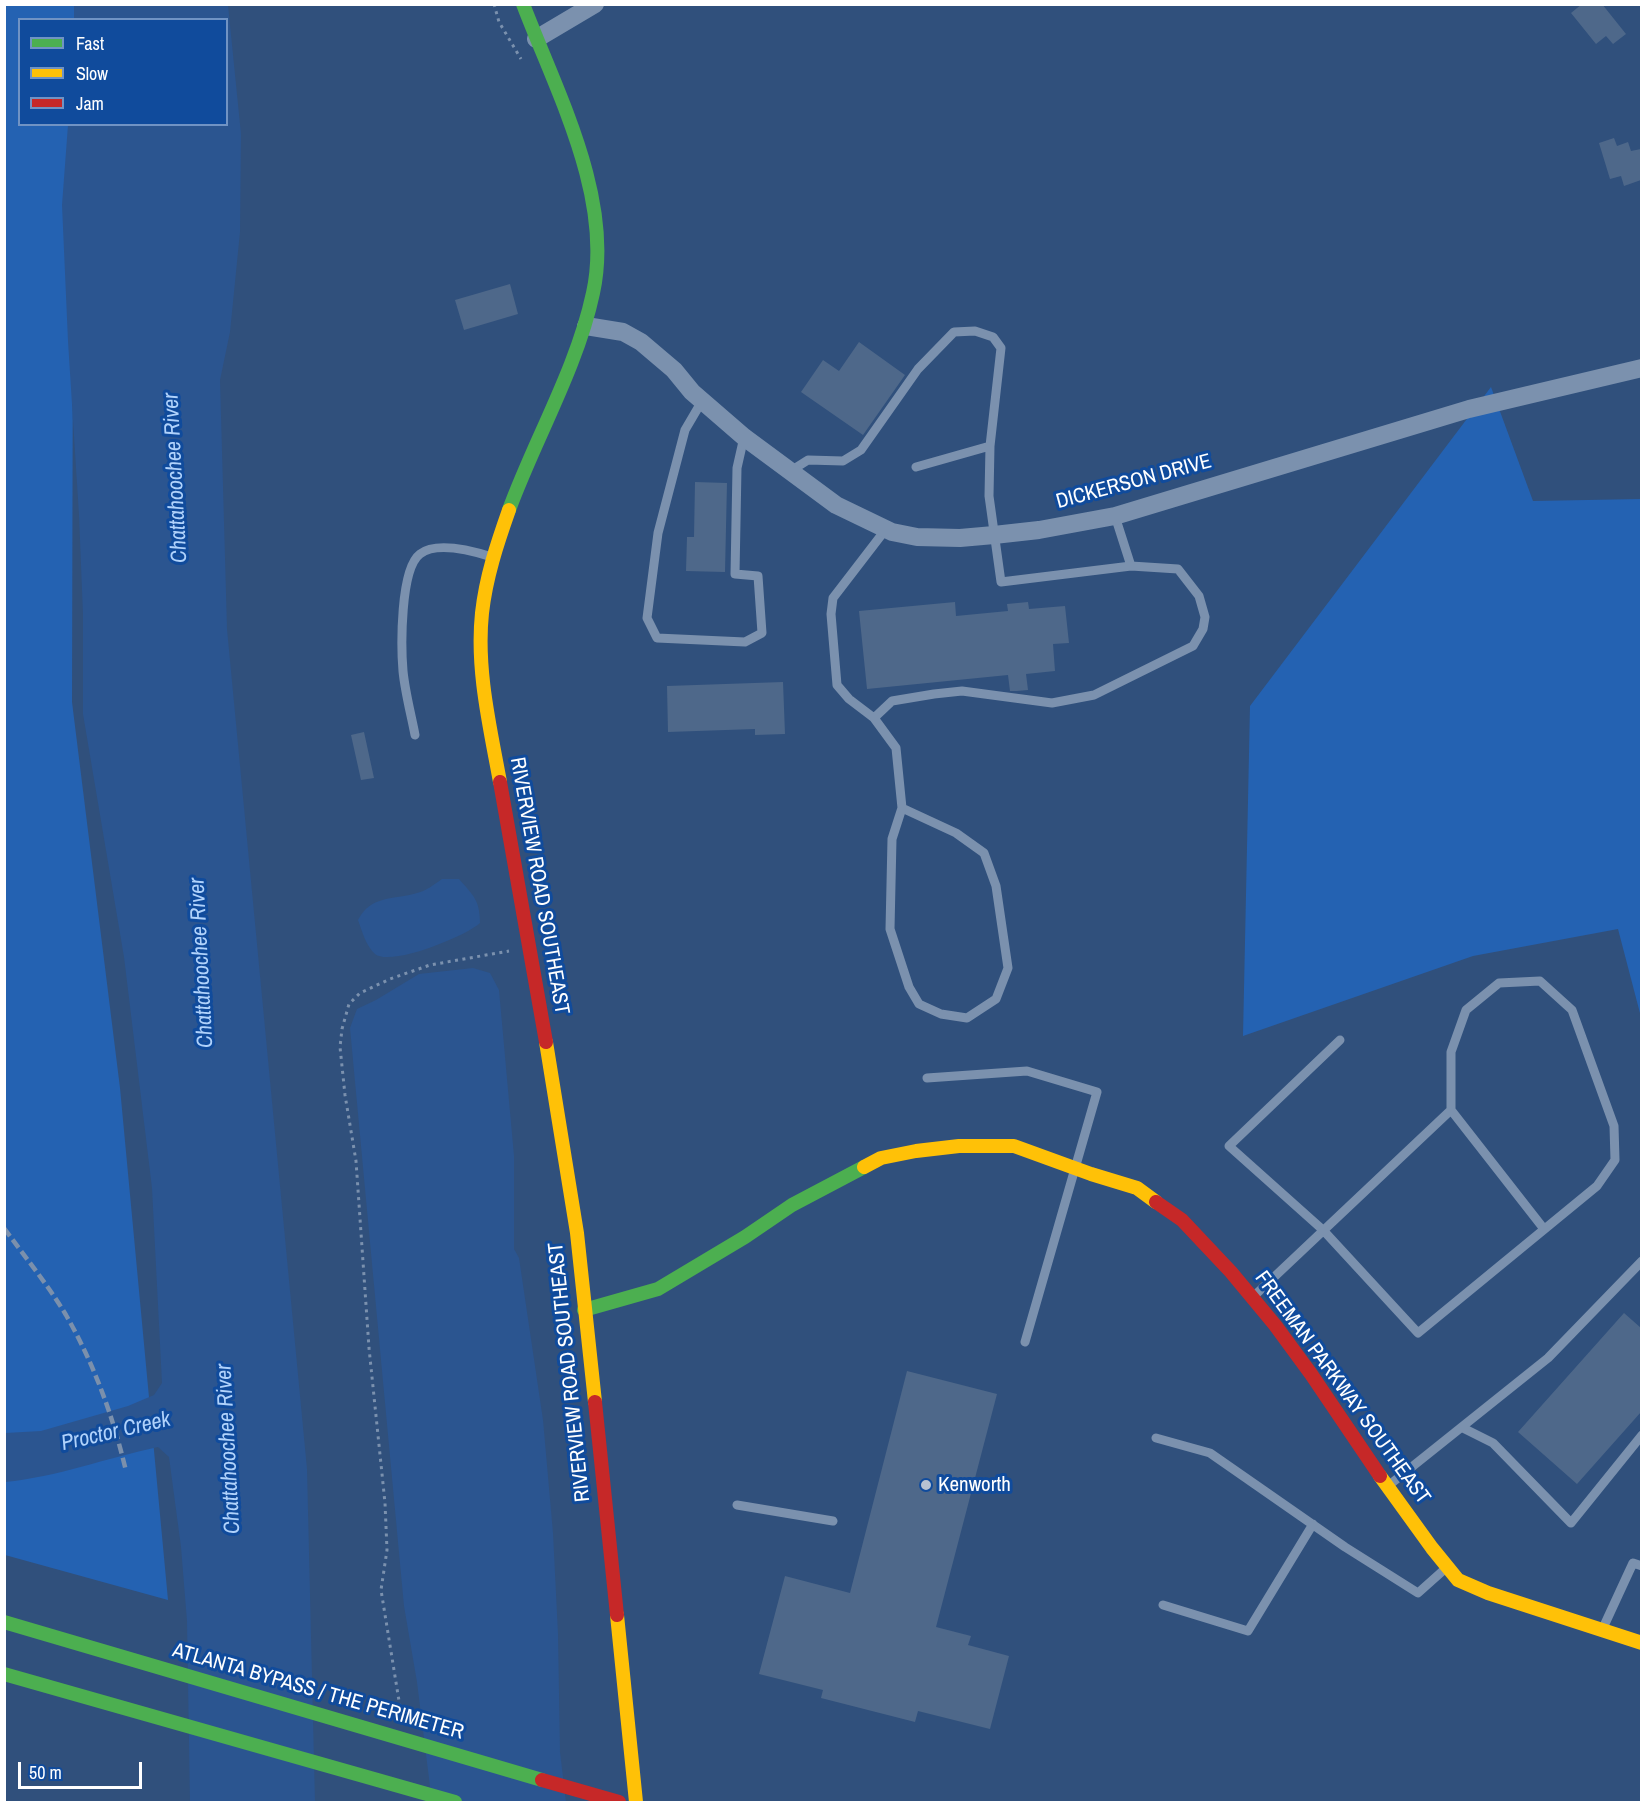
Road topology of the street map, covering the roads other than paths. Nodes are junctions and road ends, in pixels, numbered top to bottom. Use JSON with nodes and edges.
{"nodes":[{"id":1,"x":523,"y":4,"type":"edge"},
{"id":2,"x":595,"y":4,"type":"edge"},
{"id":3,"x":536,"y":39,"type":"junction"},
{"id":4,"x":586,"y":326,"type":"junction"},
{"id":5,"x":1641,"y":368,"type":"edge"},
{"id":6,"x":702,"y":401,"type":"junction"},
{"id":7,"x":744,"y":437,"type":"junction"},
{"id":8,"x":990,"y":446,"type":"junction"},
{"id":9,"x":916,"y":467,"type":"dead end"},
{"id":10,"x":789,"y":471,"type":"junction"},
{"id":11,"x":1115,"y":516,"type":"junction"},
{"id":12,"x":886,"y":529,"type":"junction"},
{"id":13,"x":994,"y":535,"type":"junction"},
{"id":14,"x":494,"y":558,"type":"junction"},
{"id":15,"x":1131,"y":566,"type":"junction"},
{"id":16,"x":874,"y":718,"type":"junction"},
{"id":17,"x":415,"y":735,"type":"dead end"},
{"id":18,"x":902,"y":808,"type":"junction"},
{"id":19,"x":1340,"y":1040,"type":"dead end"},
{"id":20,"x":927,"y":1078,"type":"dead end"},
{"id":21,"x":1451,"y":1110,"type":"junction"},
{"id":22,"x":1076,"y":1169,"type":"junction"},
{"id":23,"x":1545,"y":1229,"type":"junction"},
{"id":24,"x":1323,"y":1230,"type":"junction"},
{"id":25,"x":1641,"y":1261,"type":"edge"},
{"id":26,"x":1252,"y":1298,"type":"junction"},
{"id":27,"x":584,"y":1310,"type":"junction"},
{"id":28,"x":1025,"y":1342,"type":"dead end"},
{"id":29,"x":1463,"y":1428,"type":"junction"},
{"id":30,"x":1641,"y":1435,"type":"edge"},
{"id":31,"x":1156,"y":1438,"type":"dead end"},
{"id":32,"x":1388,"y":1486,"type":"junction"},
{"id":33,"x":737,"y":1505,"type":"dead end"},
{"id":34,"x":833,"y":1521,"type":"dead end"},
{"id":35,"x":1313,"y":1524,"type":"junction"},
{"id":36,"x":1448,"y":1566,"type":"junction"},
{"id":37,"x":1641,"y":1566,"type":"edge"},
{"id":38,"x":1163,"y":1605,"type":"dead end"},
{"id":39,"x":4,"y":1622,"type":"edge"},
{"id":40,"x":1602,"y":1630,"type":"junction"},
{"id":41,"x":1641,"y":1643,"type":"edge"},
{"id":42,"x":4,"y":1674,"type":"edge"},
{"id":43,"x":455,"y":1803,"type":"edge"},
{"id":44,"x":619,"y":1803,"type":"edge"},
{"id":45,"x":636,"y":1803,"type":"edge"}],
"edges":[{"from":1,"to":3,"type":"main road","name":"RIVERVIEW ROAD SOUTHEAST"},
{"from":2,"to":3,"type":"street"},
{"from":3,"to":4,"type":"main road","name":"RIVERVIEW ROAD SOUTHEAST"},
{"from":4,"to":6,"type":"street","name":"DICKERSON DRIVE"},
{"from":4,"to":14,"type":"main road","name":"RIVERVIEW ROAD SOUTHEAST"},
{"from":5,"to":11,"type":"street","name":"DICKERSON DRIVE"},
{"from":6,"to":7,"type":"street","name":"DICKERSON DRIVE"},
{"from":6,"to":7,"type":"lane"},
{"from":7,"to":10,"type":"street","name":"DICKERSON DRIVE"},
{"from":8,"to":9,"type":"lane"},
{"from":8,"to":10,"type":"lane"},
{"from":8,"to":13,"type":"lane"},
{"from":10,"to":12,"type":"street","name":"DICKERSON DRIVE"},
{"from":11,"to":13,"type":"street","name":"DICKERSON DRIVE"},
{"from":11,"to":15,"type":"lane"},
{"from":12,"to":13,"type":"street","name":"DICKERSON DRIVE"},
{"from":12,"to":16,"type":"lane"},
{"from":13,"to":15,"type":"lane"},
{"from":14,"to":17,"type":"lane"},
{"from":14,"to":27,"type":"main road","name":"RIVERVIEW ROAD SOUTHEAST"},
{"from":15,"to":16,"type":"lane"},
{"from":16,"to":18,"type":"lane"},
{"from":18,"to":18,"type":"lane"},
{"from":19,"to":24,"type":"lane"},
{"from":20,"to":22,"type":"lane"},
{"from":21,"to":23,"type":"lane"},
{"from":21,"to":23,"type":"lane"},
{"from":21,"to":24,"type":"lane"},
{"from":22,"to":26,"type":"main road","name":"FREEMAN PARKWAY SOUTHEAST"},
{"from":22,"to":27,"type":"main road","name":"FREEMAN PARKWAY SOUTHEAST"},
{"from":22,"to":28,"type":"lane"},
{"from":23,"to":24,"type":"lane"},
{"from":24,"to":26,"type":"lane"},
{"from":25,"to":29,"type":"lane"},
{"from":26,"to":32,"type":"main road","name":"FREEMAN PARKWAY SOUTHEAST"},
{"from":27,"to":45,"type":"main road","name":"RIVERVIEW ROAD SOUTHEAST"},
{"from":29,"to":30,"type":"lane"},
{"from":29,"to":32,"type":"lane"},
{"from":31,"to":35,"type":"lane"},
{"from":32,"to":36,"type":"main road","name":"FREEMAN PARKWAY SOUTHEAST"},
{"from":33,"to":34,"type":"lane"},
{"from":35,"to":36,"type":"lane"},
{"from":35,"to":38,"type":"lane"},
{"from":36,"to":40,"type":"main road","name":"FREEMAN PARKWAY SOUTHEAST"},
{"from":37,"to":40,"type":"lane"},
{"from":39,"to":44,"type":"main road","name":"ATLANTA BYPASS / THE PERIMETER"},
{"from":40,"to":41,"type":"main road","name":"FREEMAN PARKWAY SOUTHEAST"},
{"from":42,"to":43,"type":"main road"}]}
